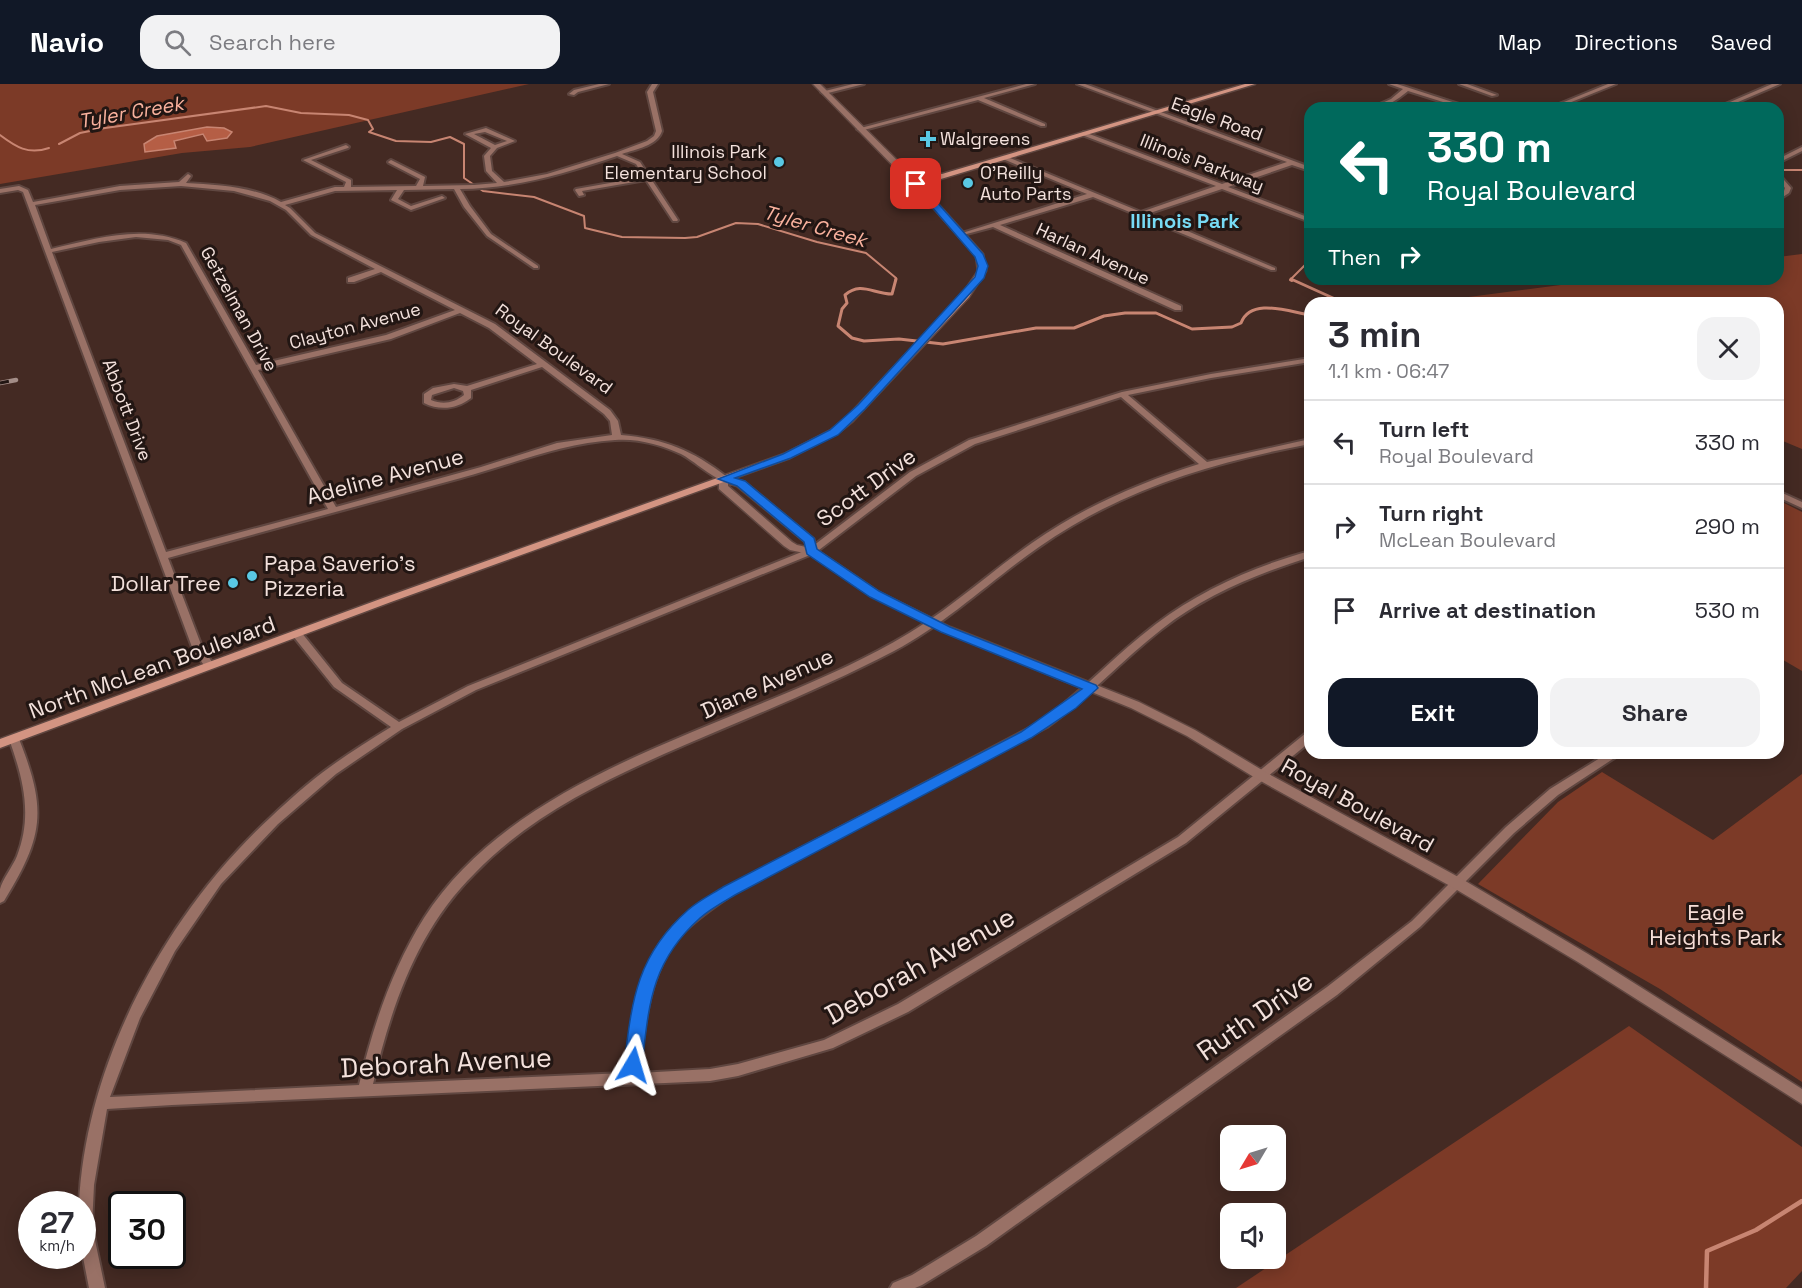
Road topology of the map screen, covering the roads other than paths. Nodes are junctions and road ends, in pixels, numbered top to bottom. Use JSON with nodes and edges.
{"nodes":[{"id":1,"x":606,"y":84,"type":"edge"},
{"id":2,"x":655,"y":84,"type":"edge"},
{"id":3,"x":816,"y":84,"type":"edge"},
{"id":4,"x":861,"y":84,"type":"edge"},
{"id":5,"x":1032,"y":84,"type":"edge"},
{"id":6,"x":1080,"y":84,"type":"edge"},
{"id":7,"x":1252,"y":84,"type":"edge"},
{"id":8,"x":1392,"y":84,"type":"edge"},
{"id":9,"x":1462,"y":84,"type":"edge"},
{"id":10,"x":1613,"y":84,"type":"edge"},
{"id":11,"x":1777,"y":84,"type":"edge"},
{"id":12,"x":1407,"y":89,"type":"junction"},
{"id":13,"x":824,"y":92,"type":"junction"},
{"id":14,"x":572,"y":94,"type":"dead end"},
{"id":15,"x":1494,"y":95,"type":"dead end"},
{"id":16,"x":978,"y":98,"type":"junction"},
{"id":17,"x":1388,"y":102,"type":"edge"},
{"id":18,"x":1449,"y":102,"type":"edge"},
{"id":19,"x":1567,"y":102,"type":"edge"},
{"id":20,"x":1734,"y":102,"type":"edge"},
{"id":21,"x":1156,"y":113,"type":"junction"},
{"id":22,"x":1043,"y":125,"type":"dead end"},
{"id":23,"x":860,"y":129,"type":"junction"},
{"id":24,"x":1084,"y":134,"type":"junction"},
{"id":25,"x":345,"y":147,"type":"dead end"},
{"id":26,"x":495,"y":147,"type":"junction"},
{"id":27,"x":1802,"y":149,"type":"edge"},
{"id":28,"x":617,"y":154,"type":"junction"},
{"id":29,"x":1005,"y":158,"type":"junction"},
{"id":30,"x":1784,"y":158,"type":"edge"},
{"id":31,"x":391,"y":162,"type":"dead end"},
{"id":32,"x":1291,"y":163,"type":"junction"},
{"id":33,"x":1304,"y":167,"type":"edge"},
{"id":34,"x":900,"y":168,"type":"junction"},
{"id":35,"x":188,"y":176,"type":"dead end"},
{"id":36,"x":946,"y":176,"type":"junction"},
{"id":37,"x":648,"y":178,"type":"junction"},
{"id":38,"x":181,"y":184,"type":"junction"},
{"id":39,"x":916,"y":184,"type":"junction"},
{"id":40,"x":503,"y":185,"type":"junction"},
{"id":41,"x":460,"y":187,"type":"junction"},
{"id":42,"x":1221,"y":187,"type":"junction"},
{"id":43,"x":347,"y":188,"type":"junction"},
{"id":44,"x":402,"y":188,"type":"junction"},
{"id":45,"x":419,"y":188,"type":"junction"},
{"id":46,"x":0,"y":191,"type":"edge"},
{"id":47,"x":580,"y":195,"type":"dead end"},
{"id":48,"x":1090,"y":195,"type":"junction"},
{"id":49,"x":442,"y":198,"type":"dead end"},
{"id":50,"x":31,"y":204,"type":"junction"},
{"id":51,"x":281,"y":204,"type":"junction"},
{"id":52,"x":1141,"y":214,"type":"junction"},
{"id":53,"x":1304,"y":218,"type":"edge"},
{"id":54,"x":675,"y":220,"type":"dead end"},
{"id":55,"x":996,"y":226,"type":"junction"},
{"id":56,"x":962,"y":235,"type":"junction"},
{"id":57,"x":49,"y":251,"type":"junction"},
{"id":58,"x":536,"y":267,"type":"dead end"},
{"id":59,"x":381,"y":269,"type":"junction"},
{"id":60,"x":1273,"y":269,"type":"dead end"},
{"id":61,"x":351,"y":280,"type":"dead end"},
{"id":62,"x":1178,"y":308,"type":"dead end"},
{"id":63,"x":461,"y":310,"type":"junction"},
{"id":64,"x":1304,"y":361,"type":"edge"},
{"id":65,"x":544,"y":364,"type":"junction"},
{"id":66,"x":255,"y":368,"type":"junction"},
{"id":67,"x":467,"y":389,"type":"dead end"},
{"id":68,"x":1122,"y":394,"type":"junction"},
{"id":69,"x":617,"y":436,"type":"junction"},
{"id":70,"x":1304,"y":442,"type":"edge"},
{"id":71,"x":1203,"y":464,"type":"junction"},
{"id":72,"x":724,"y":479,"type":"junction"},
{"id":73,"x":1784,"y":497,"type":"edge"},
{"id":74,"x":1802,"y":505,"type":"edge"},
{"id":75,"x":333,"y":510,"type":"junction"},
{"id":76,"x":812,"y":551,"type":"junction"},
{"id":77,"x":164,"y":556,"type":"junction"},
{"id":78,"x":1304,"y":556,"type":"edge"},
{"id":79,"x":932,"y":623,"type":"junction"},
{"id":80,"x":297,"y":634,"type":"junction"},
{"id":81,"x":209,"y":665,"type":"junction"},
{"id":82,"x":1091,"y":688,"type":"junction"},
{"id":83,"x":398,"y":727,"type":"junction"},
{"id":84,"x":14,"y":739,"type":"junction"},
{"id":85,"x":1304,"y":741,"type":"edge"},
{"id":86,"x":0,"y":744,"type":"edge"},
{"id":87,"x":1606,"y":759,"type":"edge"},
{"id":88,"x":1262,"y":776,"type":"junction"},
{"id":89,"x":1457,"y":883,"type":"junction"},
{"id":90,"x":0,"y":898,"type":"edge"},
{"id":91,"x":632,"y":1079,"type":"junction"},
{"id":92,"x":364,"y":1091,"type":"junction"},
{"id":93,"x":1802,"y":1097,"type":"edge"},
{"id":94,"x":101,"y":1104,"type":"junction"},
{"id":95,"x":97,"y":1288,"type":"edge"},
{"id":96,"x":898,"y":1288,"type":"edge"}],
"edges":[{"from":1,"to":14,"type":"street"},
{"from":2,"to":28,"type":"street"},
{"from":3,"to":13,"type":"street"},
{"from":4,"to":13,"type":"street"},
{"from":5,"to":16,"type":"street"},
{"from":6,"to":21,"type":"street","name":"Eagle Road"},
{"from":7,"to":21,"type":"main road"},
{"from":8,"to":12,"type":"street"},
{"from":9,"to":15,"type":"street"},
{"from":10,"to":19,"type":"street"},
{"from":11,"to":20,"type":"street"},
{"from":12,"to":17,"type":"street"},
{"from":12,"to":18,"type":"street"},
{"from":13,"to":23,"type":"street"},
{"from":16,"to":22,"type":"street"},
{"from":16,"to":23,"type":"street"},
{"from":21,"to":24,"type":"main road"},
{"from":21,"to":32,"type":"street","name":"Eagle Road"},
{"from":23,"to":34,"type":"street"},
{"from":24,"to":29,"type":"main road"},
{"from":24,"to":42,"type":"street","name":"Illinois Parkway"},
{"from":25,"to":43,"type":"street"},
{"from":26,"to":26,"type":"street"},
{"from":26,"to":40,"type":"street"},
{"from":27,"to":30,"type":"street"},
{"from":28,"to":37,"type":"street"},
{"from":28,"to":40,"type":"street"},
{"from":29,"to":36,"type":"main road"},
{"from":29,"to":48,"type":"street"},
{"from":31,"to":45,"type":"street"},
{"from":32,"to":33,"type":"street","name":"Eagle Road"},
{"from":32,"to":42,"type":"street"},
{"from":34,"to":36,"type":"main road"},
{"from":34,"to":39,"type":"street"},
{"from":35,"to":38,"type":"street"},
{"from":36,"to":39,"type":"main road"},
{"from":37,"to":47,"type":"street"},
{"from":37,"to":54,"type":"street"},
{"from":38,"to":50,"type":"street","name":"Royal Boulevard"},
{"from":38,"to":51,"type":"street","name":"Royal Boulevard"},
{"from":39,"to":56,"type":"main road","name":"North McLean Boulevard"},
{"from":40,"to":41,"type":"street"},
{"from":41,"to":45,"type":"street"},
{"from":41,"to":58,"type":"street"},
{"from":42,"to":52,"type":"street"},
{"from":42,"to":53,"type":"street","name":"Illinois Parkway"},
{"from":43,"to":44,"type":"street"},
{"from":43,"to":51,"type":"street"},
{"from":44,"to":45,"type":"street"},
{"from":44,"to":49,"type":"street"},
{"from":46,"to":50,"type":"street"},
{"from":48,"to":52,"type":"street"},
{"from":48,"to":55,"type":"street"},
{"from":50,"to":57,"type":"street","name":"Abbott Drive"},
{"from":51,"to":59,"type":"street","name":"Royal Boulevard"},
{"from":52,"to":60,"type":"street"},
{"from":55,"to":56,"type":"street"},
{"from":55,"to":62,"type":"street","name":"Harlan Avenue"},
{"from":56,"to":72,"type":"main road","name":"North McLean Boulevard"},
{"from":57,"to":66,"type":"street","name":"Getzelman Drive"},
{"from":57,"to":77,"type":"street","name":"Abbott Drive"},
{"from":59,"to":61,"type":"street"},
{"from":59,"to":63,"type":"street","name":"Royal Boulevard"},
{"from":63,"to":65,"type":"street","name":"Royal Boulevard"},
{"from":63,"to":66,"type":"street","name":"Clayton Avenue"},
{"from":64,"to":68,"type":"street","name":"Scott Drive"},
{"from":65,"to":67,"type":"street"},
{"from":65,"to":69,"type":"street","name":"Royal Boulevard"},
{"from":66,"to":75,"type":"street","name":"Getzelman Drive"},
{"from":68,"to":71,"type":"street"},
{"from":68,"to":76,"type":"street","name":"Scott Drive"},
{"from":69,"to":72,"type":"street","name":"Royal Boulevard"},
{"from":69,"to":75,"type":"street","name":"Adeline Avenue"},
{"from":70,"to":71,"type":"street","name":"Diane Avenue"},
{"from":71,"to":79,"type":"street","name":"Diane Avenue"},
{"from":72,"to":76,"type":"street","name":"Royal Boulevard"},
{"from":72,"to":76,"type":"street","name":"Royal Boulevard"},
{"from":72,"to":80,"type":"main road","name":"North McLean Boulevard"},
{"from":73,"to":74,"type":"street"},
{"from":75,"to":77,"type":"street","name":"Adeline Avenue"},
{"from":76,"to":79,"type":"street","name":"Royal Boulevard"},
{"from":76,"to":83,"type":"street","name":"Scott Drive"},
{"from":77,"to":81,"type":"street","name":"Abbott Drive"},
{"from":78,"to":82,"type":"street"},
{"from":79,"to":82,"type":"street","name":"Royal Boulevard"},
{"from":79,"to":92,"type":"street","name":"Diane Avenue"},
{"from":80,"to":81,"type":"main road","name":"North McLean Boulevard"},
{"from":80,"to":83,"type":"street"},
{"from":81,"to":84,"type":"main road","name":"North McLean Boulevard"},
{"from":82,"to":88,"type":"street","name":"Royal Boulevard"},
{"from":82,"to":91,"type":"street"},
{"from":83,"to":94,"type":"street","name":"Scott Drive"},
{"from":84,"to":86,"type":"main road","name":"North McLean Boulevard"},
{"from":84,"to":90,"type":"street"},
{"from":85,"to":88,"type":"street","name":"Deborah Avenue"},
{"from":87,"to":89,"type":"street","name":"Ruth Drive"},
{"from":88,"to":89,"type":"street","name":"Royal Boulevard"},
{"from":88,"to":91,"type":"street","name":"Deborah Avenue"},
{"from":89,"to":93,"type":"street","name":"Royal Boulevard"},
{"from":89,"to":96,"type":"street","name":"Ruth Drive"},
{"from":91,"to":92,"type":"street","name":"Deborah Avenue"},
{"from":92,"to":94,"type":"street","name":"Deborah Avenue"},
{"from":94,"to":95,"type":"street","name":"Scott Drive"}]}
